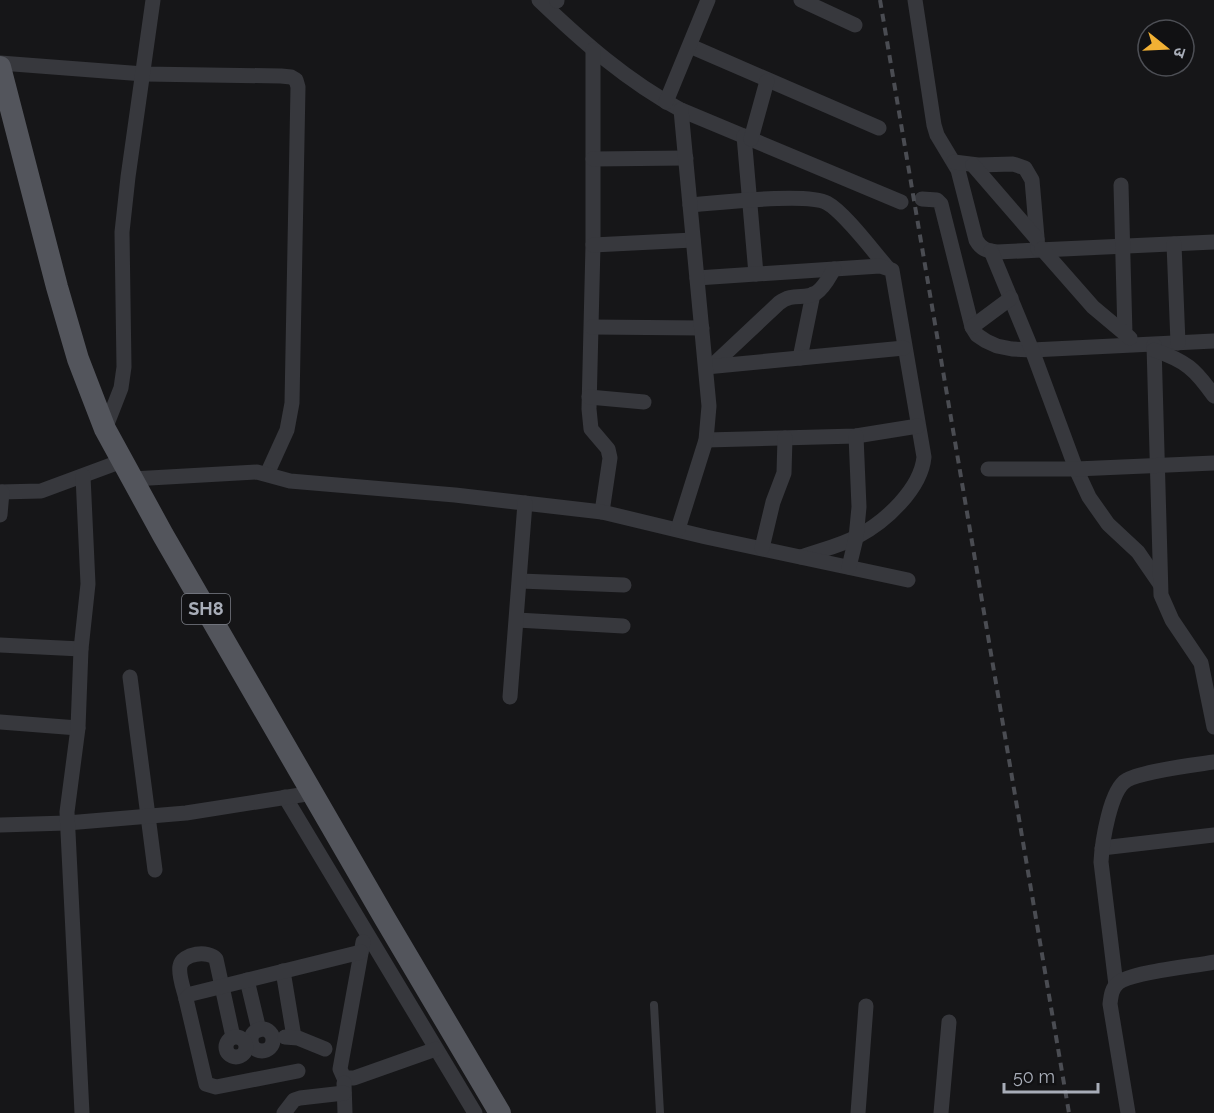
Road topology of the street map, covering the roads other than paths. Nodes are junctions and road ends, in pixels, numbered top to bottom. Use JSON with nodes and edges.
{"nodes":[{"id":1,"x":153,"y":0,"type":"edge"},
{"id":2,"x":708,"y":0,"type":"edge"},
{"id":3,"x":801,"y":0,"type":"edge"},
{"id":4,"x":915,"y":0,"type":"edge"},
{"id":5,"x":551,"y":1,"type":"edge"},
{"id":6,"x":855,"y":25,"type":"dead end"},
{"id":7,"x":690,"y":45,"type":"junction"},
{"id":8,"x":593,"y":50,"type":"junction"},
{"id":9,"x":0,"y":65,"type":"edge"},
{"id":10,"x":144,"y":74,"type":"junction"},
{"id":11,"x":767,"y":81,"type":"junction"},
{"id":12,"x":666,"y":102,"type":"junction"},
{"id":13,"x":681,"y":110,"type":"junction"},
{"id":14,"x":879,"y":128,"type":"dead end"},
{"id":15,"x":748,"y":137,"type":"junction"},
{"id":16,"x":686,"y":158,"type":"junction"},
{"id":17,"x":593,"y":159,"type":"junction"},
{"id":18,"x":954,"y":162,"type":"junction"},
{"id":19,"x":973,"y":165,"type":"junction"},
{"id":20,"x":1120,"y":185,"type":"dead end"},
{"id":21,"x":922,"y":199,"type":"dead end"},
{"id":22,"x":750,"y":200,"type":"junction"},
{"id":23,"x":901,"y":202,"type":"dead end"},
{"id":24,"x":690,"y":205,"type":"junction"},
{"id":25,"x":693,"y":240,"type":"junction"},
{"id":26,"x":1214,"y":242,"type":"edge"},
{"id":27,"x":1174,"y":244,"type":"junction"},
{"id":28,"x":593,"y":245,"type":"junction"},
{"id":29,"x":1039,"y":246,"type":"junction"},
{"id":30,"x":1122,"y":246,"type":"junction"},
{"id":31,"x":991,"y":251,"type":"junction"},
{"id":32,"x":887,"y":267,"type":"junction"},
{"id":33,"x":834,"y":269,"type":"junction"},
{"id":34,"x":756,"y":274,"type":"junction"},
{"id":35,"x":697,"y":278,"type":"junction"},
{"id":36,"x":813,"y":294,"type":"junction"},
{"id":37,"x":1011,"y":298,"type":"junction"},
{"id":38,"x":592,"y":327,"type":"junction"},
{"id":39,"x":972,"y":327,"type":"junction"},
{"id":40,"x":702,"y":328,"type":"junction"},
{"id":41,"x":1125,"y":334,"type":"junction"},
{"id":42,"x":1214,"y":341,"type":"edge"},
{"id":43,"x":1178,"y":343,"type":"junction"},
{"id":44,"x":1150,"y":347,"type":"junction"},
{"id":45,"x":904,"y":348,"type":"junction"},
{"id":46,"x":1032,"y":350,"type":"junction"},
{"id":47,"x":800,"y":358,"type":"junction"},
{"id":48,"x":710,"y":366,"type":"junction"},
{"id":49,"x":1214,"y":396,"type":"edge"},
{"id":50,"x":589,"y":397,"type":"junction"},
{"id":51,"x":644,"y":402,"type":"dead end"},
{"id":52,"x":918,"y":426,"type":"junction"},
{"id":53,"x":105,"y":429,"type":"junction"},
{"id":54,"x":856,"y":436,"type":"junction"},
{"id":55,"x":785,"y":438,"type":"junction"},
{"id":56,"x":706,"y":440,"type":"junction"},
{"id":57,"x":1214,"y":463,"type":"edge"},
{"id":58,"x":1158,"y":465,"type":"junction"},
{"id":59,"x":988,"y":469,"type":"dead end"},
{"id":60,"x":1076,"y":469,"type":"junction"},
{"id":61,"x":127,"y":470,"type":"junction"},
{"id":62,"x":267,"y":474,"type":"junction"},
{"id":63,"x":83,"y":476,"type":"junction"},
{"id":64,"x":1,"y":492,"type":"edge"},
{"id":65,"x":525,"y":503,"type":"junction"},
{"id":66,"x":602,"y":512,"type":"junction"},
{"id":67,"x":0,"y":515,"type":"edge"},
{"id":68,"x":678,"y":529,"type":"junction"},
{"id":69,"x":856,"y":538,"type":"junction"},
{"id":70,"x":762,"y":548,"type":"junction"},
{"id":71,"x":801,"y":557,"type":"junction"},
{"id":72,"x":849,"y":567,"type":"junction"},
{"id":73,"x":520,"y":580,"type":"junction"},
{"id":74,"x":908,"y":580,"type":"dead end"},
{"id":75,"x":1160,"y":584,"type":"junction"},
{"id":76,"x":624,"y":585,"type":"dead end"},
{"id":77,"x":518,"y":620,"type":"junction"},
{"id":78,"x":623,"y":626,"type":"dead end"},
{"id":79,"x":0,"y":645,"type":"edge"},
{"id":80,"x":81,"y":649,"type":"junction"},
{"id":81,"x":1207,"y":660,"type":"edge"},
{"id":82,"x":130,"y":677,"type":"dead end"},
{"id":83,"x":510,"y":697,"type":"dead end"},
{"id":84,"x":0,"y":722,"type":"edge"},
{"id":85,"x":1214,"y":727,"type":"edge"},
{"id":86,"x":78,"y":728,"type":"junction"},
{"id":87,"x":1214,"y":762,"type":"edge"},
{"id":88,"x":313,"y":793,"type":"junction"},
{"id":89,"x":285,"y":797,"type":"junction"},
{"id":90,"x":149,"y":816,"type":"junction"},
{"id":91,"x":67,"y":823,"type":"junction"},
{"id":92,"x":0,"y":825,"type":"edge"},
{"id":93,"x":1214,"y":835,"type":"edge"},
{"id":94,"x":1102,"y":848,"type":"junction"},
{"id":95,"x":155,"y":870,"type":"dead end"},
{"id":96,"x":365,"y":931,"type":"junction"},
{"id":97,"x":361,"y":952,"type":"junction"},
{"id":98,"x":1214,"y":962,"type":"edge"},
{"id":99,"x":283,"y":971,"type":"junction"},
{"id":100,"x":247,"y":980,"type":"junction"},
{"id":101,"x":1116,"y":985,"type":"junction"},
{"id":102,"x":222,"y":986,"type":"junction"},
{"id":103,"x":186,"y":999,"type":"junction"},
{"id":104,"x":654,"y":1005,"type":"dead end"},
{"id":105,"x":866,"y":1006,"type":"dead end"},
{"id":106,"x":949,"y":1022,"type":"dead end"},
{"id":107,"x":294,"y":1037,"type":"junction"},
{"id":108,"x":325,"y":1049,"type":"dead end"},
{"id":109,"x":436,"y":1050,"type":"junction"},
{"id":110,"x":298,"y":1071,"type":"dead end"},
{"id":111,"x":243,"y":1082,"type":"junction"},
{"id":112,"x":344,"y":1085,"type":"junction"},
{"id":113,"x":285,"y":1112,"type":"edge"},
{"id":114,"x":82,"y":1113,"type":"edge"},
{"id":115,"x":345,"y":1113,"type":"edge"},
{"id":116,"x":475,"y":1113,"type":"edge"},
{"id":117,"x":500,"y":1113,"type":"edge"},
{"id":118,"x":660,"y":1113,"type":"edge"},
{"id":119,"x":858,"y":1113,"type":"edge"},
{"id":120,"x":941,"y":1113,"type":"edge"},
{"id":121,"x":1128,"y":1113,"type":"edge"}],
"edges":[{"from":1,"to":10,"type":"street"},
{"from":2,"to":7,"type":"street"},
{"from":3,"to":6,"type":"street"},
{"from":4,"to":18,"type":"street"},
{"from":5,"to":8,"type":"street"},
{"from":7,"to":11,"type":"street"},
{"from":7,"to":12,"type":"street"},
{"from":8,"to":12,"type":"street"},
{"from":8,"to":17,"type":"street"},
{"from":9,"to":10,"type":"street"},
{"from":9,"to":53,"type":"main road","number":"SH8"},
{"from":10,"to":53,"type":"street"},
{"from":10,"to":62,"type":"street"},
{"from":11,"to":14,"type":"street"},
{"from":11,"to":15,"type":"street"},
{"from":12,"to":13,"type":"street"},
{"from":13,"to":15,"type":"street"},
{"from":13,"to":16,"type":"street"},
{"from":15,"to":22,"type":"street"},
{"from":15,"to":23,"type":"street"},
{"from":16,"to":17,"type":"street"},
{"from":16,"to":24,"type":"street"},
{"from":17,"to":28,"type":"street"},
{"from":18,"to":19,"type":"street"},
{"from":18,"to":31,"type":"street"},
{"from":19,"to":29,"type":"street"},
{"from":19,"to":29,"type":"street"},
{"from":20,"to":30,"type":"street"},
{"from":21,"to":39,"type":"street"},
{"from":22,"to":24,"type":"street"},
{"from":22,"to":32,"type":"street"},
{"from":22,"to":34,"type":"street"},
{"from":24,"to":25,"type":"street"},
{"from":25,"to":28,"type":"street"},
{"from":25,"to":35,"type":"street"},
{"from":26,"to":27,"type":"street"},
{"from":27,"to":30,"type":"street"},
{"from":27,"to":43,"type":"street"},
{"from":28,"to":38,"type":"street"},
{"from":29,"to":30,"type":"street"},
{"from":29,"to":31,"type":"street"},
{"from":29,"to":41,"type":"street"},
{"from":30,"to":41,"type":"street"},
{"from":31,"to":37,"type":"street"},
{"from":32,"to":33,"type":"street"},
{"from":32,"to":45,"type":"street"},
{"from":33,"to":34,"type":"street"},
{"from":33,"to":36,"type":"street"},
{"from":34,"to":35,"type":"street"},
{"from":35,"to":40,"type":"street"},
{"from":36,"to":47,"type":"street"},
{"from":36,"to":48,"type":"street"},
{"from":37,"to":39,"type":"street"},
{"from":37,"to":46,"type":"street"},
{"from":38,"to":40,"type":"street"},
{"from":38,"to":50,"type":"street"},
{"from":39,"to":46,"type":"street"},
{"from":40,"to":48,"type":"street"},
{"from":41,"to":44,"type":"street"},
{"from":42,"to":43,"type":"street"},
{"from":43,"to":44,"type":"street"},
{"from":44,"to":46,"type":"street"},
{"from":44,"to":49,"type":"street"},
{"from":44,"to":58,"type":"street"},
{"from":45,"to":47,"type":"street"},
{"from":45,"to":52,"type":"street"},
{"from":46,"to":60,"type":"street"},
{"from":47,"to":48,"type":"street"},
{"from":48,"to":56,"type":"street"},
{"from":50,"to":51,"type":"street"},
{"from":50,"to":66,"type":"street"},
{"from":52,"to":54,"type":"street"},
{"from":52,"to":69,"type":"street"},
{"from":53,"to":61,"type":"main road","number":"SH8"},
{"from":54,"to":55,"type":"street"},
{"from":54,"to":69,"type":"street"},
{"from":55,"to":56,"type":"street"},
{"from":55,"to":70,"type":"street"},
{"from":56,"to":68,"type":"street"},
{"from":57,"to":58,"type":"street"},
{"from":58,"to":60,"type":"street"},
{"from":58,"to":75,"type":"street"},
{"from":59,"to":60,"type":"street"},
{"from":60,"to":75,"type":"street"},
{"from":61,"to":62,"type":"street"},
{"from":61,"to":63,"type":"street"},
{"from":61,"to":88,"type":"main road","number":"SH8"},
{"from":62,"to":65,"type":"street"},
{"from":63,"to":64,"type":"street"},
{"from":63,"to":80,"type":"street"},
{"from":64,"to":67,"type":"street"},
{"from":65,"to":66,"type":"street"},
{"from":65,"to":73,"type":"street"},
{"from":66,"to":68,"type":"street"},
{"from":68,"to":70,"type":"street"},
{"from":69,"to":71,"type":"street"},
{"from":69,"to":72,"type":"street"},
{"from":70,"to":71,"type":"street"},
{"from":71,"to":72,"type":"street"},
{"from":72,"to":74,"type":"street"},
{"from":73,"to":76,"type":"street"},
{"from":73,"to":77,"type":"street"},
{"from":75,"to":81,"type":"street"},
{"from":77,"to":78,"type":"street"},
{"from":77,"to":83,"type":"street"},
{"from":79,"to":80,"type":"street"},
{"from":80,"to":86,"type":"street"},
{"from":81,"to":85,"type":"street"},
{"from":82,"to":90,"type":"street"},
{"from":84,"to":86,"type":"street"},
{"from":86,"to":91,"type":"street"},
{"from":87,"to":94,"type":"street"},
{"from":88,"to":89,"type":"street"},
{"from":88,"to":117,"type":"main road","number":"SH8"},
{"from":89,"to":90,"type":"street"},
{"from":89,"to":96,"type":"street"},
{"from":90,"to":91,"type":"street"},
{"from":90,"to":95,"type":"street"},
{"from":91,"to":92,"type":"street"},
{"from":91,"to":114,"type":"street"},
{"from":93,"to":94,"type":"street"},
{"from":94,"to":101,"type":"street"},
{"from":96,"to":97,"type":"street"},
{"from":96,"to":109,"type":"street"},
{"from":97,"to":99,"type":"street"},
{"from":97,"to":112,"type":"street"},
{"from":98,"to":101,"type":"street"},
{"from":99,"to":100,"type":"street"},
{"from":99,"to":107,"type":"street"},
{"from":100,"to":102,"type":"street"},
{"from":100,"to":107,"type":"street"},
{"from":101,"to":121,"type":"street"},
{"from":102,"to":103,"type":"street"},
{"from":102,"to":103,"type":"street"},
{"from":102,"to":111,"type":"street"},
{"from":103,"to":111,"type":"street"},
{"from":104,"to":118,"type":"lane"},
{"from":105,"to":119,"type":"street"},
{"from":106,"to":120,"type":"street"},
{"from":107,"to":108,"type":"street"},
{"from":109,"to":112,"type":"street"},
{"from":109,"to":116,"type":"street"},
{"from":110,"to":111,"type":"street"},
{"from":112,"to":113,"type":"street"},
{"from":112,"to":115,"type":"street"}]}
